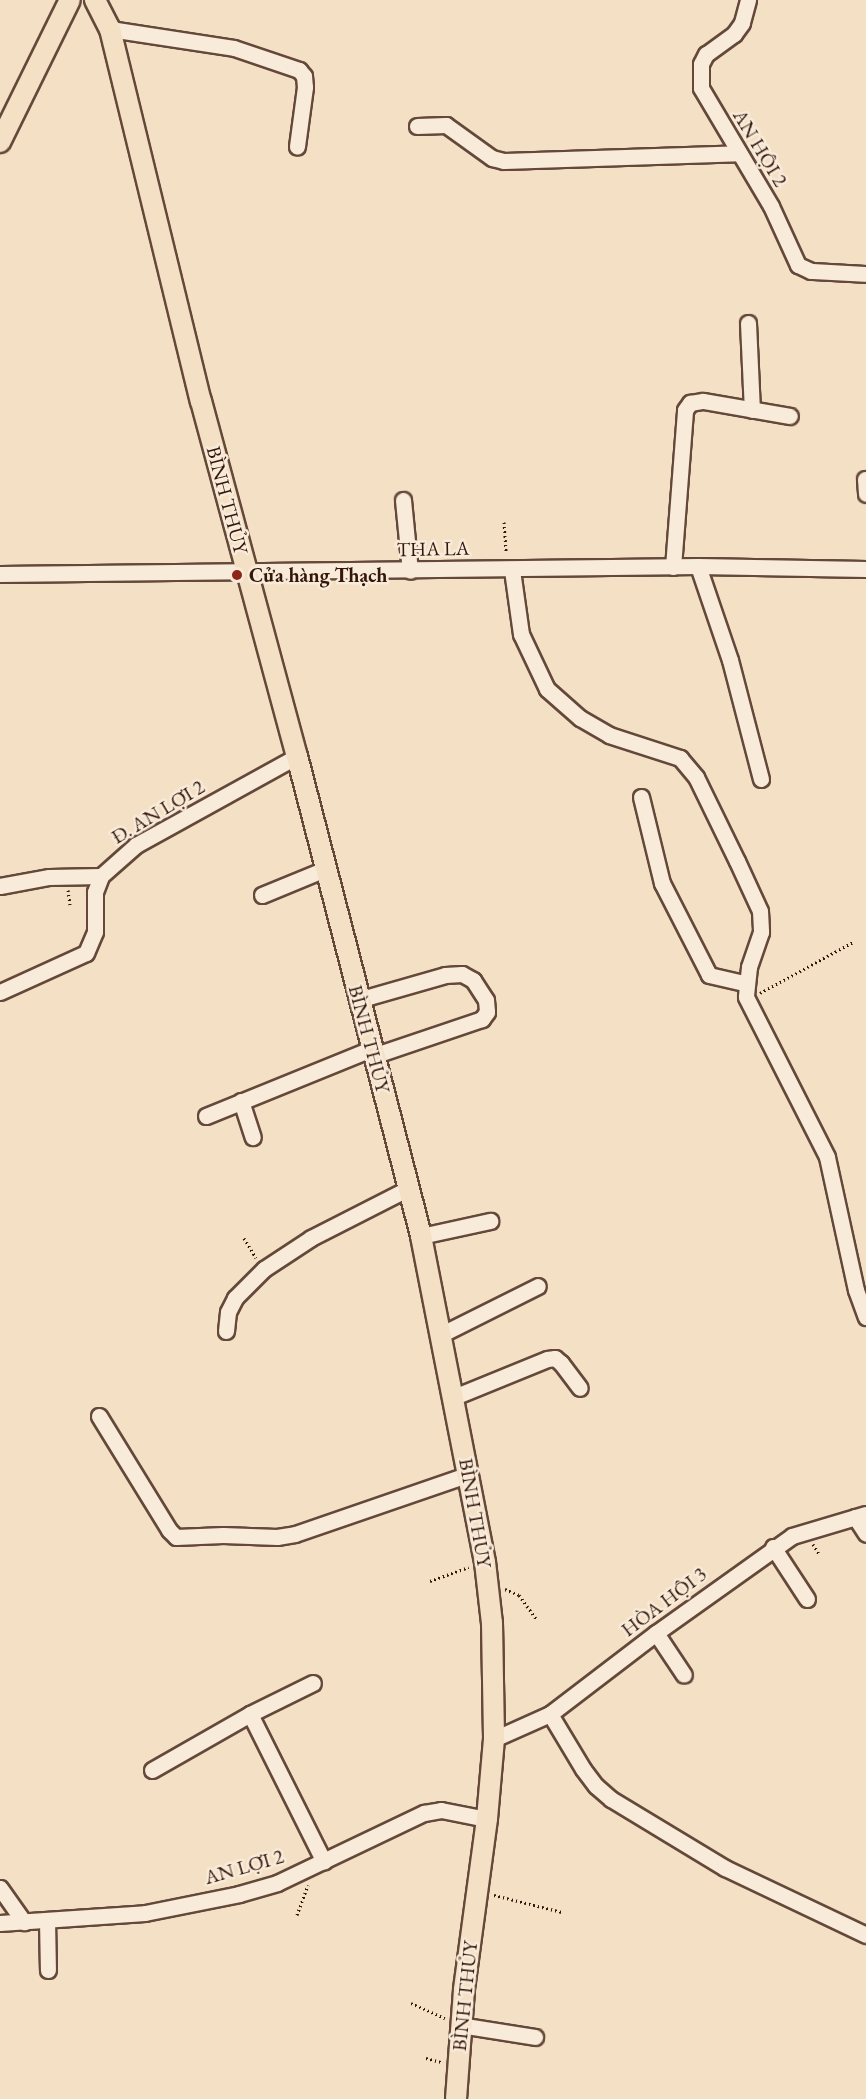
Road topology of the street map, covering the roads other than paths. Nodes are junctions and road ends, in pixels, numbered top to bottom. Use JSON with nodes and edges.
{"nodes":[{"id":1,"x":70,"y":0,"type":"edge"},
{"id":2,"x":95,"y":0,"type":"edge"},
{"id":3,"x":748,"y":0,"type":"edge"},
{"id":4,"x":110,"y":29,"type":"junction"},
{"id":5,"x":417,"y":126,"type":"dead end"},
{"id":6,"x":0,"y":142,"type":"edge"},
{"id":7,"x":297,"y":146,"type":"dead end"},
{"id":8,"x":739,"y":153,"type":"junction"},
{"id":9,"x":866,"y":274,"type":"edge"},
{"id":10,"x":748,"y":323,"type":"dead end"},
{"id":11,"x":752,"y":410,"type":"junction"},
{"id":12,"x":790,"y":416,"type":"dead end"},
{"id":13,"x":403,"y":500,"type":"dead end"},
{"id":14,"x":698,"y":566,"type":"junction"},
{"id":15,"x":673,"y":567,"type":"junction"},
{"id":16,"x":866,"y":569,"type":"edge"},
{"id":17,"x":510,"y":570,"type":"junction"},
{"id":18,"x":410,"y":571,"type":"junction"},
{"id":19,"x":246,"y":572,"type":"junction"},
{"id":20,"x":0,"y":574,"type":"edge"},
{"id":21,"x":297,"y":756,"type":"junction"},
{"id":22,"x":761,"y":779,"type":"dead end"},
{"id":23,"x":641,"y":797,"type":"dead end"},
{"id":24,"x":325,"y":869,"type":"junction"},
{"id":25,"x":102,"y":876,"type":"junction"},
{"id":26,"x":0,"y":886,"type":"edge"},
{"id":27,"x":262,"y":895,"type":"dead end"},
{"id":28,"x":747,"y":984,"type":"junction"},
{"id":29,"x":0,"y":992,"type":"edge"},
{"id":30,"x":358,"y":1000,"type":"junction"},
{"id":31,"x":372,"y":1053,"type":"junction"},
{"id":32,"x":241,"y":1101,"type":"junction"},
{"id":33,"x":206,"y":1116,"type":"dead end"},
{"id":34,"x":253,"y":1137,"type":"dead end"},
{"id":35,"x":409,"y":1188,"type":"junction"},
{"id":36,"x":490,"y":1221,"type":"dead end"},
{"id":37,"x":421,"y":1236,"type":"junction"},
{"id":38,"x":538,"y":1286,"type":"dead end"},
{"id":39,"x":866,"y":1317,"type":"edge"},
{"id":40,"x":226,"y":1331,"type":"dead end"},
{"id":41,"x":442,"y":1334,"type":"junction"},
{"id":42,"x":580,"y":1388,"type":"dead end"},
{"id":43,"x":454,"y":1397,"type":"junction"},
{"id":44,"x":99,"y":1416,"type":"dead end"},
{"id":45,"x":469,"y":1474,"type":"junction"},
{"id":46,"x":861,"y":1516,"type":"edge"},
{"id":47,"x":866,"y":1534,"type":"edge"},
{"id":48,"x":773,"y":1548,"type":"junction"},
{"id":49,"x":807,"y":1599,"type":"dead end"},
{"id":50,"x":656,"y":1633,"type":"junction"},
{"id":51,"x":684,"y":1675,"type":"dead end"},
{"id":52,"x":313,"y":1683,"type":"dead end"},
{"id":53,"x":250,"y":1714,"type":"junction"},
{"id":54,"x":550,"y":1714,"type":"junction"},
{"id":55,"x":494,"y":1739,"type":"junction"},
{"id":56,"x":152,"y":1770,"type":"dead end"},
{"id":57,"x":487,"y":1819,"type":"junction"},
{"id":58,"x":319,"y":1864,"type":"junction"},
{"id":59,"x":0,"y":1888,"type":"edge"},
{"id":60,"x":47,"y":1920,"type":"junction"},
{"id":61,"x":24,"y":1922,"type":"junction"},
{"id":62,"x":0,"y":1923,"type":"edge"},
{"id":63,"x":866,"y":1935,"type":"edge"},
{"id":64,"x":48,"y":1970,"type":"dead end"},
{"id":65,"x":460,"y":2025,"type":"junction"},
{"id":66,"x":535,"y":2037,"type":"dead end"},
{"id":67,"x":456,"y":2099,"type":"edge"}],
"edges":[{"from":1,"to":6,"type":"main road"},
{"from":2,"to":4,"type":"main road","name":"BÌNH THỦY"},
{"from":3,"to":8,"type":"street","name":"AN HỘI 2"},
{"from":4,"to":7,"type":"street"},
{"from":4,"to":19,"type":"main road","name":"BÌNH THỦY"},
{"from":5,"to":8,"type":"street"},
{"from":8,"to":9,"type":"street","name":"AN HỘI 2"},
{"from":10,"to":11,"type":"street"},
{"from":11,"to":12,"type":"street"},
{"from":11,"to":15,"type":"street"},
{"from":13,"to":18,"type":"street"},
{"from":14,"to":15,"type":"street","name":"THA LA"},
{"from":14,"to":16,"type":"street","name":"THA LA"},
{"from":14,"to":22,"type":"street"},
{"from":15,"to":17,"type":"street","name":"THA LA"},
{"from":17,"to":18,"type":"street","name":"THA LA"},
{"from":17,"to":28,"type":"street"},
{"from":18,"to":19,"type":"street","name":"THA LA"},
{"from":19,"to":20,"type":"street","name":"THA LA"},
{"from":19,"to":21,"type":"main road","name":"BÌNH THỦY"},
{"from":21,"to":24,"type":"main road","name":"BÌNH THỦY"},
{"from":21,"to":25,"type":"street","name":"Đ. AN LỢI 2"},
{"from":23,"to":28,"type":"street"},
{"from":24,"to":27,"type":"street"},
{"from":24,"to":30,"type":"main road","name":"BÌNH THỦY"},
{"from":25,"to":26,"type":"street"},
{"from":25,"to":29,"type":"street"},
{"from":28,"to":39,"type":"street"},
{"from":30,"to":31,"type":"main road","name":"BÌNH THỦY"},
{"from":30,"to":31,"type":"street"},
{"from":31,"to":32,"type":"street"},
{"from":31,"to":35,"type":"main road","name":"BÌNH THỦY"},
{"from":32,"to":33,"type":"street"},
{"from":32,"to":34,"type":"street"},
{"from":35,"to":37,"type":"main road","name":"BÌNH THỦY"},
{"from":35,"to":40,"type":"street"},
{"from":36,"to":37,"type":"street"},
{"from":37,"to":41,"type":"main road","name":"BÌNH THỦY"},
{"from":38,"to":41,"type":"street"},
{"from":41,"to":43,"type":"main road","name":"BÌNH THỦY"},
{"from":42,"to":43,"type":"street"},
{"from":43,"to":45,"type":"main road","name":"BÌNH THỦY"},
{"from":44,"to":45,"type":"street"},
{"from":45,"to":55,"type":"main road","name":"BÌNH THỦY"},
{"from":46,"to":47,"type":"street"},
{"from":46,"to":48,"type":"street","name":"HÒA HỘI 3"},
{"from":48,"to":49,"type":"street"},
{"from":48,"to":50,"type":"street","name":"HÒA HỘI 3"},
{"from":50,"to":51,"type":"street"},
{"from":50,"to":54,"type":"street","name":"HÒA HỘI 3"},
{"from":52,"to":53,"type":"street"},
{"from":53,"to":56,"type":"street"},
{"from":53,"to":58,"type":"street"},
{"from":54,"to":55,"type":"street","name":"HÒA HỘI 3"},
{"from":54,"to":63,"type":"street"},
{"from":55,"to":57,"type":"main road","name":"BÌNH THỦY"},
{"from":57,"to":58,"type":"street","name":"AN LỢI 2"},
{"from":57,"to":65,"type":"main road","name":"BÌNH THỦY"},
{"from":58,"to":60,"type":"street","name":"AN LỢI 2"},
{"from":59,"to":61,"type":"street"},
{"from":60,"to":61,"type":"street","name":"AN LỢI 2"},
{"from":60,"to":64,"type":"street"},
{"from":61,"to":62,"type":"street","name":"AN LỢI 2"},
{"from":65,"to":66,"type":"street"},
{"from":65,"to":67,"type":"main road","name":"BÌNH THỦY"}]}
